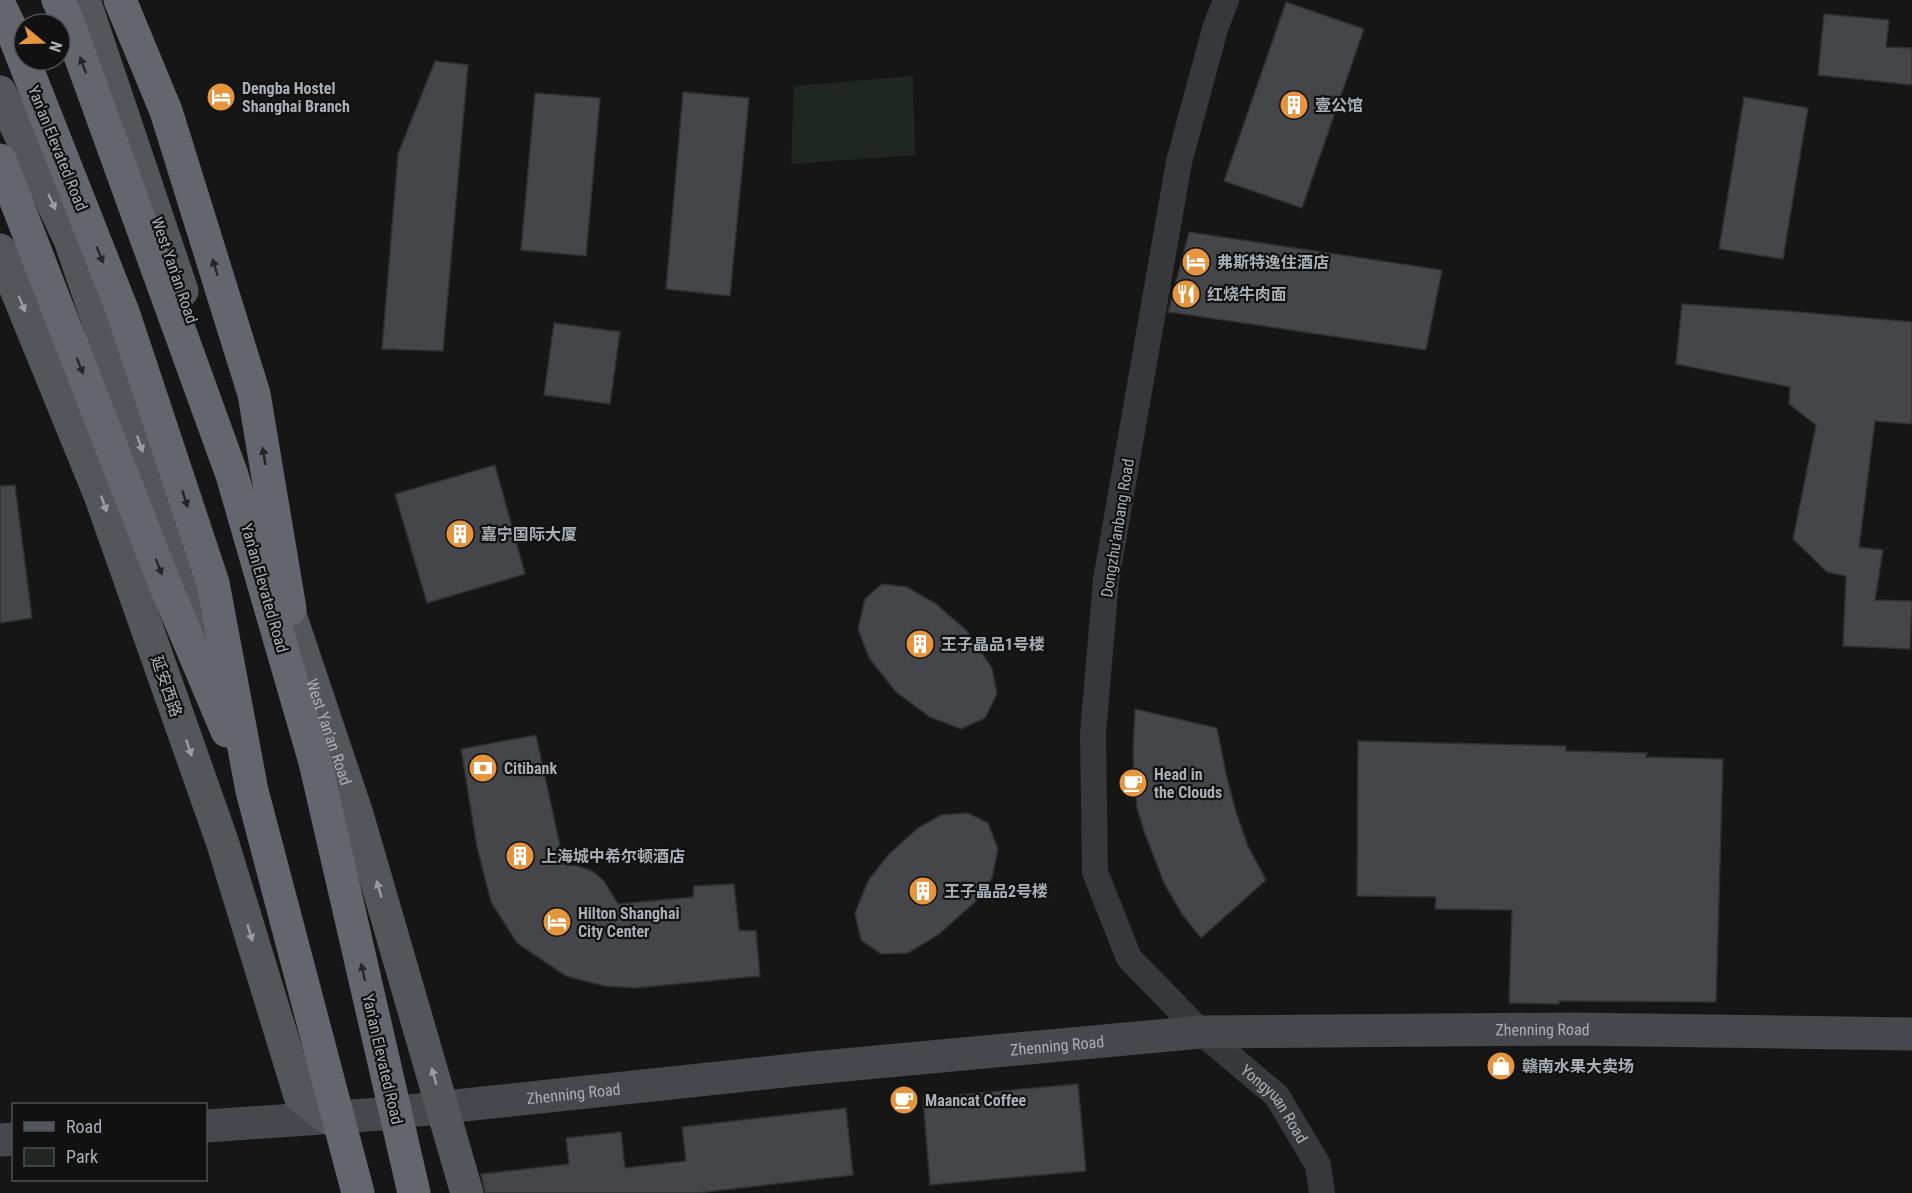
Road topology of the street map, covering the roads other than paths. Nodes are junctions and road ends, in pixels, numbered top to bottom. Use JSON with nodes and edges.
{"nodes":[{"id":1,"x":58,"y":0,"type":"edge"},
{"id":2,"x":84,"y":0,"type":"edge"},
{"id":3,"x":120,"y":0,"type":"edge"},
{"id":4,"x":1226,"y":0,"type":"edge"},
{"id":5,"x":0,"y":6,"type":"edge"},
{"id":6,"x":0,"y":92,"type":"edge"},
{"id":7,"x":0,"y":160,"type":"edge"},
{"id":8,"x":37,"y":171,"type":"junction"},
{"id":9,"x":0,"y":188,"type":"edge"},
{"id":10,"x":0,"y":250,"type":"edge"},
{"id":11,"x":126,"y":401,"type":"junction"},
{"id":12,"x":69,"y":418,"type":"junction"},
{"id":13,"x":315,"y":762,"type":"junction"},
{"id":14,"x":252,"y":791,"type":"junction"},
{"id":15,"x":1201,"y":1032,"type":"junction"},
{"id":16,"x":1912,"y":1034,"type":"edge"},
{"id":17,"x":444,"y":1108,"type":"junction"},
{"id":18,"x":328,"y":1118,"type":"junction"},
{"id":19,"x":207,"y":1126,"type":"edge"},
{"id":20,"x":347,"y":1193,"type":"edge"},
{"id":21,"x":358,"y":1193,"type":"edge"},
{"id":22,"x":414,"y":1193,"type":"edge"},
{"id":23,"x":467,"y":1193,"type":"edge"},
{"id":24,"x":1322,"y":1193,"type":"edge"}],
"edges":[{"from":13,"to":1,"type":"highway","name":"Yan'an Elevated Road","one_way":true},
{"from":17,"to":2,"type":"main road","name":"West Yan'an Road","one_way":true},
{"from":13,"to":3,"type":"highway","one_way":true},
{"from":4,"to":15,"type":"street","name":"Dongzhu'anbang Road"},
{"from":5,"to":14,"type":"highway","name":"Yan'an Elevated Road","one_way":true},
{"from":6,"to":8,"type":"main road"},
{"from":7,"to":14,"type":"highway","one_way":true},
{"from":8,"to":9,"type":"main road"},
{"from":8,"to":11,"type":"main road","one_way":true},
{"from":10,"to":12,"type":"main road","name":"延安西路","one_way":true},
{"from":11,"to":12,"type":"main road"},
{"from":11,"to":18,"type":"main road","one_way":true},
{"from":12,"to":18,"type":"main road","name":"延安西路","one_way":true},
{"from":22,"to":13,"type":"highway","name":"Yan'an Elevated Road","one_way":true},
{"from":14,"to":21,"type":"highway","name":"Yan'an Elevated Road"},
{"from":15,"to":16,"type":"street","name":"Zhenning Road"},
{"from":15,"to":17,"type":"street","name":"Zhenning Road"},
{"from":15,"to":24,"type":"street","name":"Yongyuan Road"},
{"from":17,"to":18,"type":"street","name":"Zhenning Road"},
{"from":17,"to":23,"type":"main road","name":"West Yan'an Road"},
{"from":18,"to":19,"type":"street","name":"Zhenning Road"},
{"from":18,"to":20,"type":"main road"}]}
